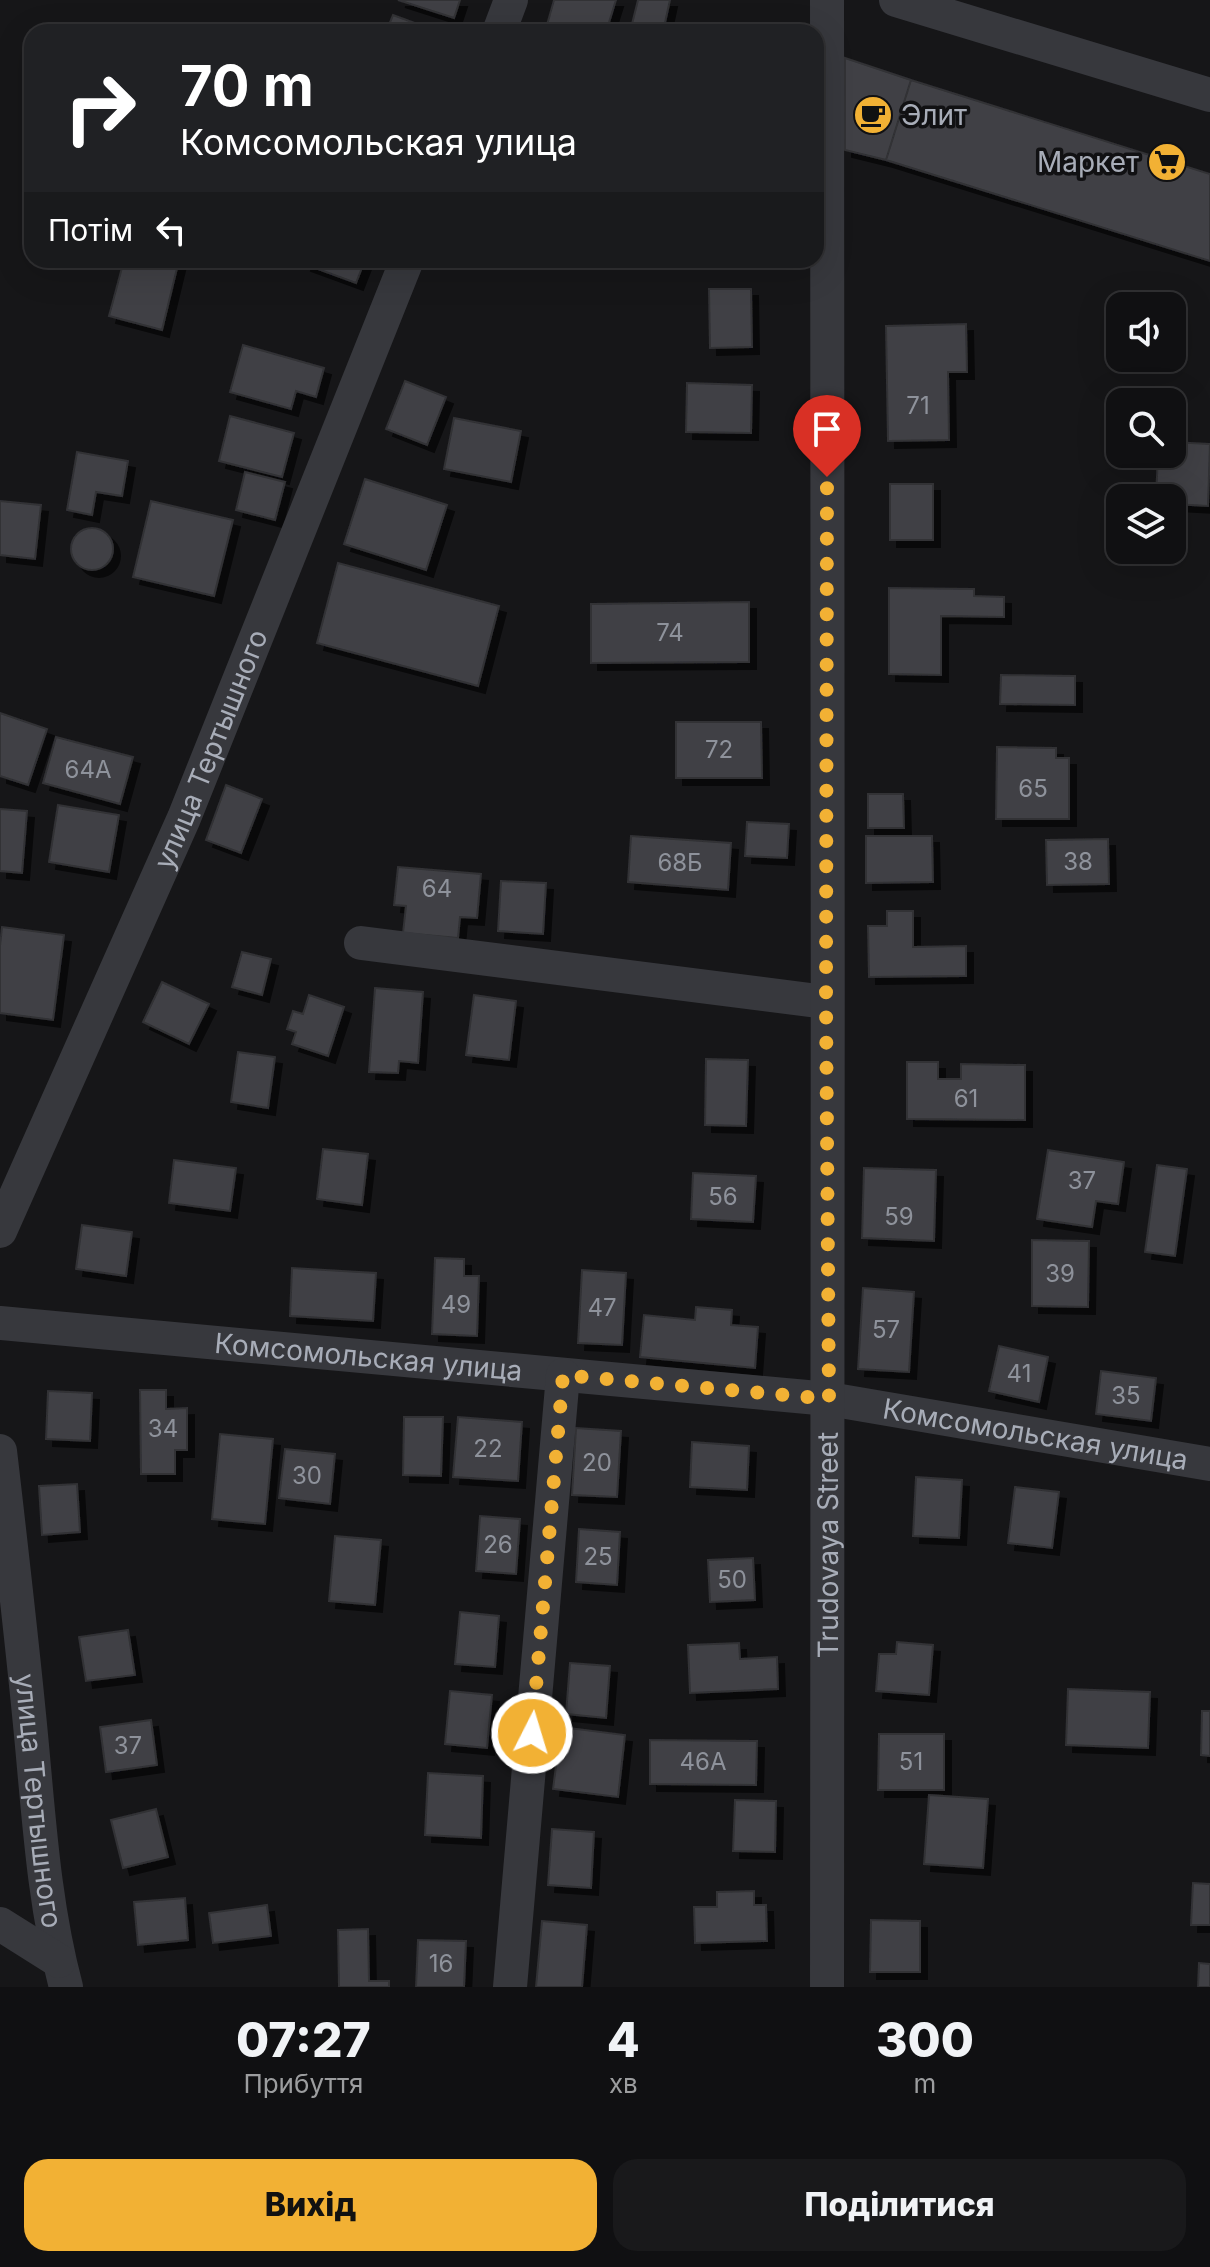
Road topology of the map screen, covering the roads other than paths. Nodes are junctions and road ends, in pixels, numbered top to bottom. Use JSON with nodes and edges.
{"nodes":[{"id":1,"x":511,"y":0,"type":"edge"},
{"id":2,"x":827,"y":0,"type":"edge"},
{"id":3,"x":896,"y":0,"type":"edge"},
{"id":4,"x":502,"y":24,"type":"edge"},
{"id":5,"x":1210,"y":95,"type":"edge"},
{"id":6,"x":404,"y":268,"type":"edge"},
{"id":7,"x":361,"y":943,"type":"dead end"},
{"id":8,"x":826,"y":1002,"type":"junction"},
{"id":9,"x":0,"y":1231,"type":"edge"},
{"id":10,"x":0,"y":1323,"type":"edge"},
{"id":11,"x":563,"y":1375,"type":"junction"},
{"id":12,"x":829,"y":1399,"type":"junction"},
{"id":13,"x":0,"y":1451,"type":"edge"},
{"id":14,"x":1210,"y":1464,"type":"edge"},
{"id":15,"x":0,"y":1924,"type":"edge"},
{"id":16,"x":63,"y":1974,"type":"edge"},
{"id":17,"x":510,"y":1987,"type":"edge"},
{"id":18,"x":827,"y":1987,"type":"edge"}],
"edges":[{"from":1,"to":4,"type":"street"},
{"from":2,"to":8,"type":"street","name":"Trudovaya Street"},
{"from":3,"to":5,"type":"street"},
{"from":6,"to":9,"type":"street","name":"улица Тертышного"},
{"from":7,"to":8,"type":"street"},
{"from":8,"to":12,"type":"street","name":"Trudovaya Street"},
{"from":10,"to":11,"type":"street","name":"Комсомольская улица"},
{"from":11,"to":12,"type":"street","name":"Комсомольская улица"},
{"from":11,"to":17,"type":"street"},
{"from":12,"to":14,"type":"street","name":"Комсомольская улица"},
{"from":12,"to":18,"type":"street","name":"Trudovaya Street"},
{"from":13,"to":16,"type":"street","name":"улица Тертышного"},
{"from":15,"to":16,"type":"street","name":"улица Тертышного"}]}
